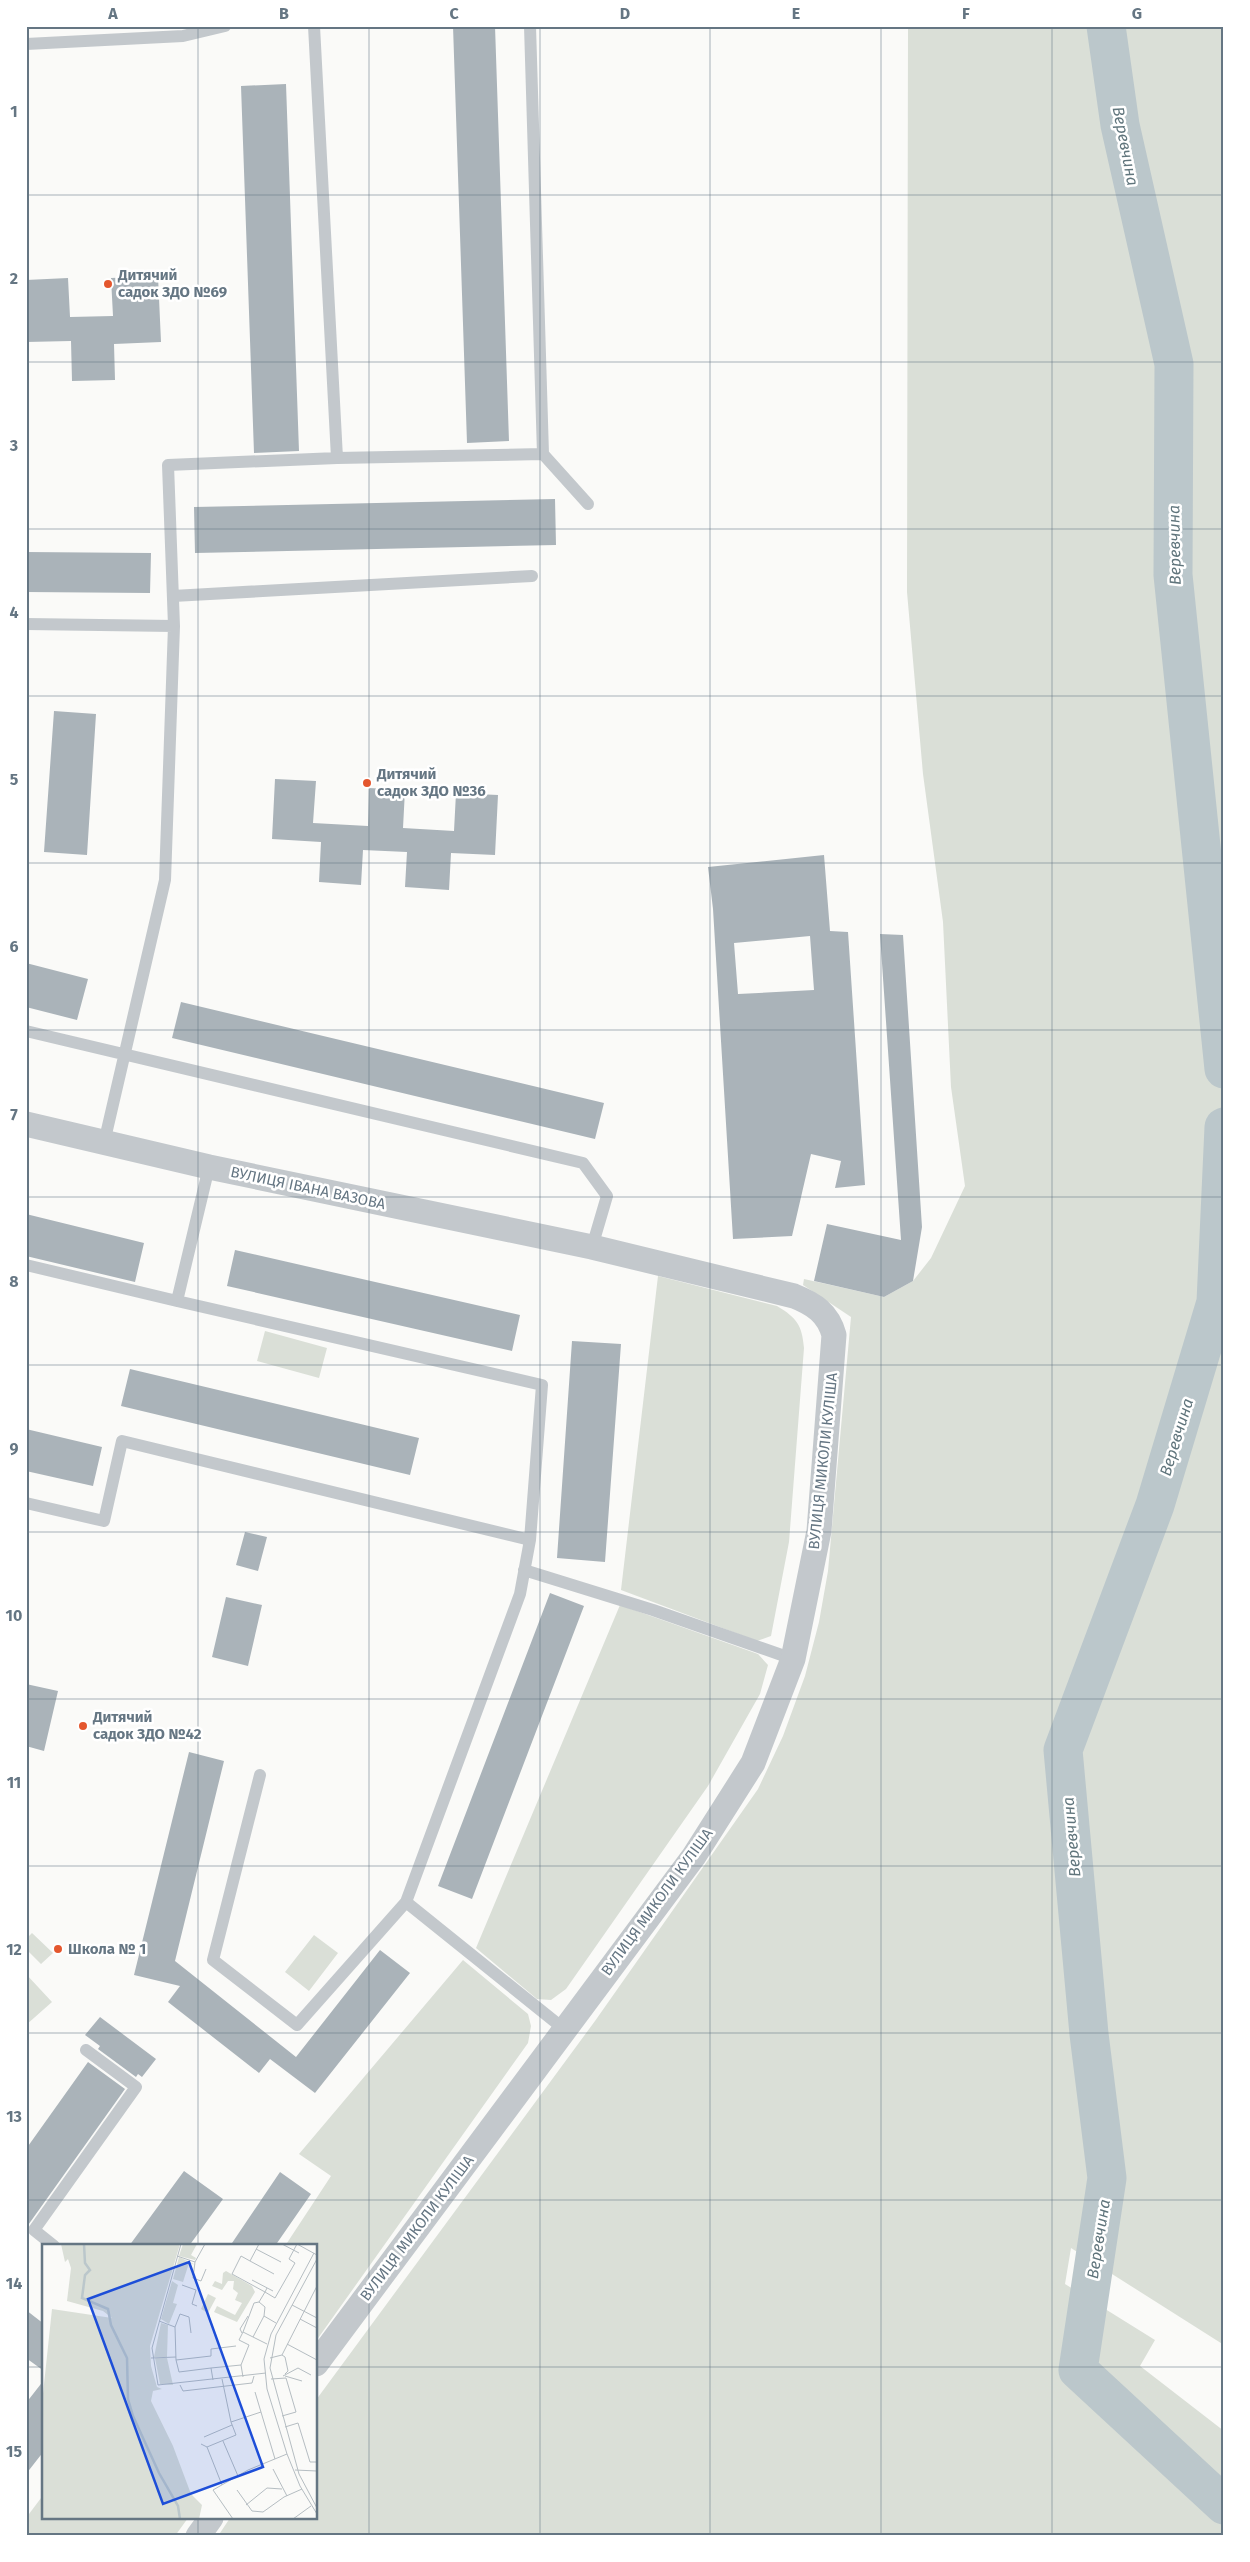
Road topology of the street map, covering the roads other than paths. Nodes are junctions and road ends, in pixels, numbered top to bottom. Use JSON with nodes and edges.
{"nodes":[{"id":1,"x":224,"y":26,"type":"edge"},
{"id":2,"x":314,"y":26,"type":"edge"},
{"id":3,"x":530,"y":26,"type":"edge"},
{"id":4,"x":26,"y":44,"type":"edge"},
{"id":5,"x":543,"y":454,"type":"junction"},
{"id":6,"x":337,"y":458,"type":"junction"},
{"id":7,"x":588,"y":504,"type":"dead end"},
{"id":8,"x":532,"y":576,"type":"dead end"},
{"id":9,"x":173,"y":596,"type":"junction"},
{"id":10,"x":26,"y":624,"type":"edge"},
{"id":11,"x":174,"y":626,"type":"junction"},
{"id":12,"x":26,"y":1031,"type":"edge"},
{"id":13,"x":124,"y":1054,"type":"junction"},
{"id":14,"x":26,"y":1124,"type":"edge"},
{"id":15,"x":104,"y":1143,"type":"junction"},
{"id":16,"x":209,"y":1168,"type":"junction"},
{"id":17,"x":592,"y":1247,"type":"junction"},
{"id":18,"x":26,"y":1265,"type":"edge"},
{"id":19,"x":177,"y":1301,"type":"junction"},
{"id":20,"x":26,"y":1503,"type":"edge"},
{"id":21,"x":530,"y":1540,"type":"junction"},
{"id":22,"x":524,"y":1570,"type":"junction"},
{"id":23,"x":793,"y":1659,"type":"junction"},
{"id":24,"x":260,"y":1775,"type":"dead end"},
{"id":25,"x":406,"y":1902,"type":"junction"},
{"id":26,"x":564,"y":2029,"type":"junction"},
{"id":27,"x":86,"y":2050,"type":"dead end"},
{"id":28,"x":52,"y":2244,"type":"edge"},
{"id":29,"x":318,"y":2361,"type":"edge"},
{"id":30,"x":210,"y":2520,"type":"edge"},
{"id":31,"x":198,"y":2536,"type":"edge"}],
"edges":[{"from":1,"to":4,"type":"lane"},
{"from":2,"to":6,"type":"lane"},
{"from":3,"to":5,"type":"lane"},
{"from":5,"to":6,"type":"lane"},
{"from":5,"to":7,"type":"lane"},
{"from":6,"to":9,"type":"lane"},
{"from":8,"to":9,"type":"lane"},
{"from":9,"to":11,"type":"lane"},
{"from":10,"to":11,"type":"lane"},
{"from":11,"to":13,"type":"lane"},
{"from":12,"to":13,"type":"lane"},
{"from":13,"to":15,"type":"lane"},
{"from":13,"to":17,"type":"lane"},
{"from":14,"to":15,"type":"street","name":"ВУЛИЦЯ ІВАНА ВАЗОВА"},
{"from":15,"to":16,"type":"street","name":"ВУЛИЦЯ ІВАНА ВАЗОВА"},
{"from":16,"to":17,"type":"street","name":"ВУЛИЦЯ ІВАНА ВАЗОВА"},
{"from":16,"to":19,"type":"lane"},
{"from":17,"to":23,"type":"street","name":"ВУЛИЦЯ МИКОЛИ КУЛІША"},
{"from":18,"to":19,"type":"lane"},
{"from":19,"to":21,"type":"lane"},
{"from":20,"to":21,"type":"lane"},
{"from":21,"to":22,"type":"lane"},
{"from":22,"to":23,"type":"lane"},
{"from":22,"to":25,"type":"lane"},
{"from":23,"to":26,"type":"street","name":"ВУЛИЦЯ МИКОЛИ КУЛІША"},
{"from":24,"to":25,"type":"lane"},
{"from":25,"to":26,"type":"lane"},
{"from":26,"to":29,"type":"street","name":"ВУЛИЦЯ МИКОЛИ КУЛІША"},
{"from":27,"to":28,"type":"lane"},
{"from":30,"to":31,"type":"street"}]}
